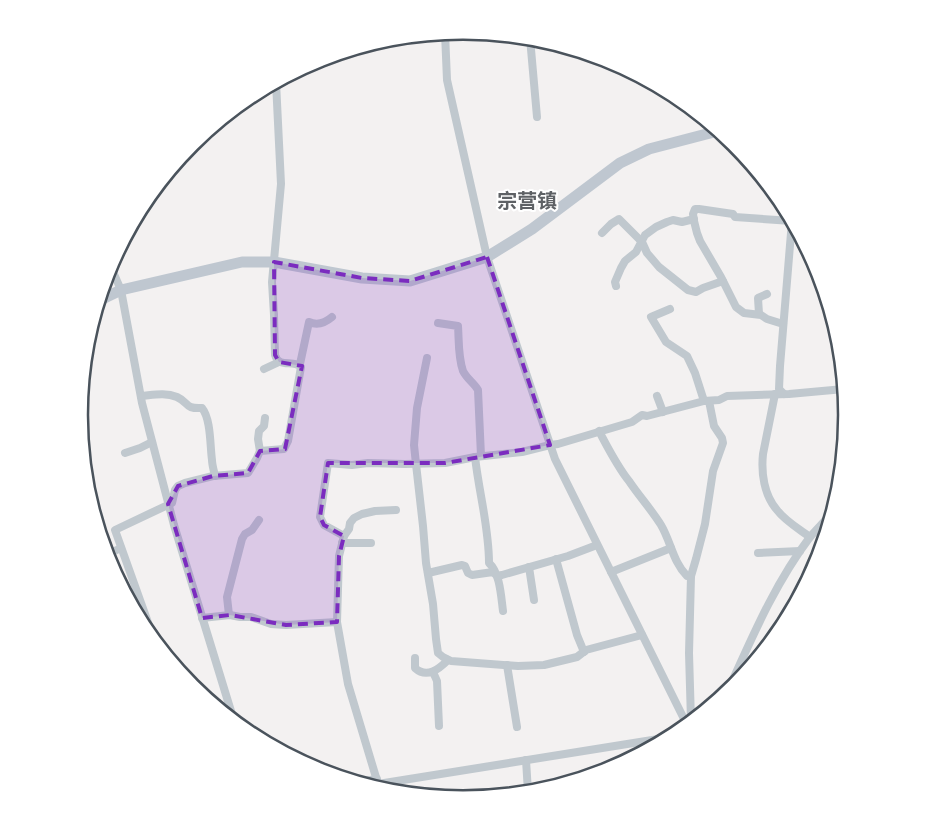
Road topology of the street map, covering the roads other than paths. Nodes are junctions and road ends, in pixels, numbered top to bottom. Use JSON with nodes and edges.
{"nodes":[{"id":1,"x":445,"y":41,"type":"edge"},
{"id":2,"x":531,"y":46,"type":"edge"},
{"id":3,"x":276,"y":89,"type":"edge"},
{"id":4,"x":537,"y":117,"type":"dead end"},
{"id":5,"x":710,"y":133,"type":"edge"},
{"id":6,"x":694,"y":219,"type":"junction"},
{"id":7,"x":782,"y":220,"type":"edge"},
{"id":8,"x":602,"y":233,"type":"dead end"},
{"id":9,"x":791,"y":235,"type":"edge"},
{"id":10,"x":642,"y":242,"type":"junction"},
{"id":11,"x":487,"y":257,"type":"junction"},
{"id":12,"x":274,"y":262,"type":"junction"},
{"id":13,"x":114,"y":275,"type":"edge"},
{"id":14,"x":723,"y":281,"type":"junction"},
{"id":15,"x":616,"y":286,"type":"dead end"},
{"id":16,"x":121,"y":290,"type":"junction"},
{"id":17,"x":767,"y":294,"type":"dead end"},
{"id":18,"x":106,"y":298,"type":"edge"},
{"id":19,"x":670,"y":309,"type":"dead end"},
{"id":20,"x":759,"y":314,"type":"junction"},
{"id":21,"x":332,"y":317,"type":"dead end"},
{"id":22,"x":438,"y":323,"type":"dead end"},
{"id":23,"x":783,"y":324,"type":"junction"},
{"id":24,"x":428,"y":358,"type":"dead end"},
{"id":25,"x":279,"y":362,"type":"junction"},
{"id":26,"x":300,"y":364,"type":"junction"},
{"id":27,"x":264,"y":369,"type":"dead end"},
{"id":28,"x":837,"y":390,"type":"edge"},
{"id":29,"x":775,"y":394,"type":"junction"},
{"id":30,"x":784,"y":394,"type":"junction"},
{"id":31,"x":141,"y":396,"type":"junction"},
{"id":32,"x":657,"y":396,"type":"dead end"},
{"id":33,"x":706,"y":401,"type":"junction"},
{"id":34,"x":663,"y":412,"type":"junction"},
{"id":35,"x":265,"y":418,"type":"dead end"},
{"id":36,"x":599,"y":431,"type":"junction"},
{"id":37,"x":152,"y":442,"type":"junction"},
{"id":38,"x":550,"y":445,"type":"junction"},
{"id":39,"x":260,"y":451,"type":"junction"},
{"id":40,"x":125,"y":453,"type":"dead end"},
{"id":41,"x":478,"y":457,"type":"junction"},
{"id":42,"x":416,"y":464,"type":"junction"},
{"id":43,"x":215,"y":476,"type":"junction"},
{"id":44,"x":168,"y":504,"type":"junction"},
{"id":45,"x":396,"y":510,"type":"dead end"},
{"id":46,"x":258,"y":520,"type":"dead end"},
{"id":47,"x":821,"y":525,"type":"edge"},
{"id":48,"x":810,"y":537,"type":"junction"},
{"id":49,"x":343,"y":539,"type":"junction"},
{"id":50,"x":371,"y":543,"type":"dead end"},
{"id":51,"x":597,"y":544,"type":"junction"},
{"id":52,"x":121,"y":548,"type":"junction"},
{"id":53,"x":671,"y":548,"type":"junction"},
{"id":54,"x":800,"y":551,"type":"junction"},
{"id":55,"x":113,"y":552,"type":"edge"},
{"id":56,"x":758,"y":553,"type":"dead end"},
{"id":57,"x":556,"y":559,"type":"junction"},
{"id":58,"x":528,"y":567,"type":"junction"},
{"id":59,"x":611,"y":572,"type":"junction"},
{"id":60,"x":428,"y":573,"type":"junction"},
{"id":61,"x":497,"y":576,"type":"junction"},
{"id":62,"x":691,"y":576,"type":"junction"},
{"id":63,"x":534,"y":600,"type":"dead end"},
{"id":64,"x":504,"y":611,"type":"dead end"},
{"id":65,"x":144,"y":612,"type":"edge"},
{"id":66,"x":229,"y":615,"type":"junction"},
{"id":67,"x":202,"y":618,"type":"junction"},
{"id":68,"x":337,"y":622,"type":"junction"},
{"id":69,"x":642,"y":635,"type":"junction"},
{"id":70,"x":584,"y":652,"type":"junction"},
{"id":71,"x":415,"y":658,"type":"dead end"},
{"id":72,"x":448,"y":660,"type":"junction"},
{"id":73,"x":507,"y":665,"type":"junction"},
{"id":74,"x":738,"y":669,"type":"edge"},
{"id":75,"x":433,"y":672,"type":"junction"},
{"id":76,"x":231,"y":710,"type":"edge"},
{"id":77,"x":691,"y":713,"type":"edge"},
{"id":78,"x":684,"y":718,"type":"edge"},
{"id":79,"x":439,"y":726,"type":"dead end"},
{"id":80,"x":517,"y":727,"type":"dead end"},
{"id":81,"x":649,"y":740,"type":"edge"},
{"id":82,"x":526,"y":760,"type":"junction"},
{"id":83,"x":376,"y":780,"type":"edge"},
{"id":84,"x":387,"y":782,"type":"edge"},
{"id":85,"x":528,"y":784,"type":"edge"}],
"edges":[{"from":1,"to":11,"type":"street"},
{"from":2,"to":4,"type":"street"},
{"from":3,"to":12,"type":"street"},
{"from":5,"to":11,"type":"street"},
{"from":6,"to":7,"type":"street"},
{"from":6,"to":10,"type":"street"},
{"from":6,"to":14,"type":"street"},
{"from":8,"to":10,"type":"street"},
{"from":9,"to":23,"type":"street"},
{"from":10,"to":14,"type":"street"},
{"from":10,"to":15,"type":"street"},
{"from":11,"to":12,"type":"street"},
{"from":11,"to":38,"type":"street"},
{"from":12,"to":16,"type":"street"},
{"from":12,"to":25,"type":"street"},
{"from":13,"to":16,"type":"street"},
{"from":14,"to":20,"type":"street"},
{"from":16,"to":18,"type":"street"},
{"from":16,"to":31,"type":"street"},
{"from":17,"to":20,"type":"street"},
{"from":19,"to":33,"type":"street"},
{"from":20,"to":23,"type":"street"},
{"from":21,"to":26,"type":"street"},
{"from":22,"to":41,"type":"street"},
{"from":23,"to":30,"type":"street"},
{"from":24,"to":42,"type":"street"},
{"from":25,"to":26,"type":"street"},
{"from":25,"to":27,"type":"street"},
{"from":26,"to":39,"type":"street"},
{"from":28,"to":30,"type":"street"},
{"from":29,"to":30,"type":"street"},
{"from":29,"to":33,"type":"street"},
{"from":29,"to":48,"type":"street"},
{"from":31,"to":37,"type":"street"},
{"from":31,"to":43,"type":"street"},
{"from":32,"to":34,"type":"street"},
{"from":33,"to":34,"type":"street"},
{"from":33,"to":62,"type":"street"},
{"from":34,"to":36,"type":"street"},
{"from":35,"to":39,"type":"street"},
{"from":36,"to":38,"type":"street"},
{"from":36,"to":53,"type":"street"},
{"from":37,"to":40,"type":"street"},
{"from":37,"to":44,"type":"street"},
{"from":38,"to":41,"type":"street"},
{"from":38,"to":51,"type":"street"},
{"from":39,"to":43,"type":"street"},
{"from":41,"to":42,"type":"street"},
{"from":41,"to":61,"type":"street"},
{"from":42,"to":49,"type":"street"},
{"from":42,"to":60,"type":"street"},
{"from":43,"to":44,"type":"street"},
{"from":44,"to":52,"type":"street"},
{"from":44,"to":67,"type":"street"},
{"from":45,"to":49,"type":"street"},
{"from":46,"to":66,"type":"street"},
{"from":47,"to":48,"type":"street"},
{"from":48,"to":54,"type":"street"},
{"from":49,"to":50,"type":"street"},
{"from":49,"to":68,"type":"street"},
{"from":51,"to":57,"type":"street"},
{"from":51,"to":59,"type":"street"},
{"from":52,"to":55,"type":"street"},
{"from":52,"to":65,"type":"street"},
{"from":53,"to":59,"type":"street"},
{"from":53,"to":62,"type":"street"},
{"from":54,"to":56,"type":"street"},
{"from":54,"to":74,"type":"street"},
{"from":57,"to":58,"type":"street"},
{"from":57,"to":70,"type":"street"},
{"from":58,"to":61,"type":"street"},
{"from":58,"to":63,"type":"street"},
{"from":59,"to":69,"type":"street"},
{"from":60,"to":61,"type":"street"},
{"from":60,"to":72,"type":"street"},
{"from":61,"to":64,"type":"street"},
{"from":62,"to":77,"type":"street"},
{"from":66,"to":67,"type":"street"},
{"from":66,"to":68,"type":"street"},
{"from":67,"to":76,"type":"street"},
{"from":68,"to":83,"type":"street"},
{"from":69,"to":70,"type":"street"},
{"from":69,"to":78,"type":"street"},
{"from":70,"to":73,"type":"street"},
{"from":71,"to":75,"type":"street"},
{"from":72,"to":73,"type":"street"},
{"from":72,"to":75,"type":"street"},
{"from":73,"to":80,"type":"street"},
{"from":75,"to":79,"type":"street"},
{"from":81,"to":82,"type":"street"},
{"from":82,"to":84,"type":"street"},
{"from":82,"to":85,"type":"street"}]}
